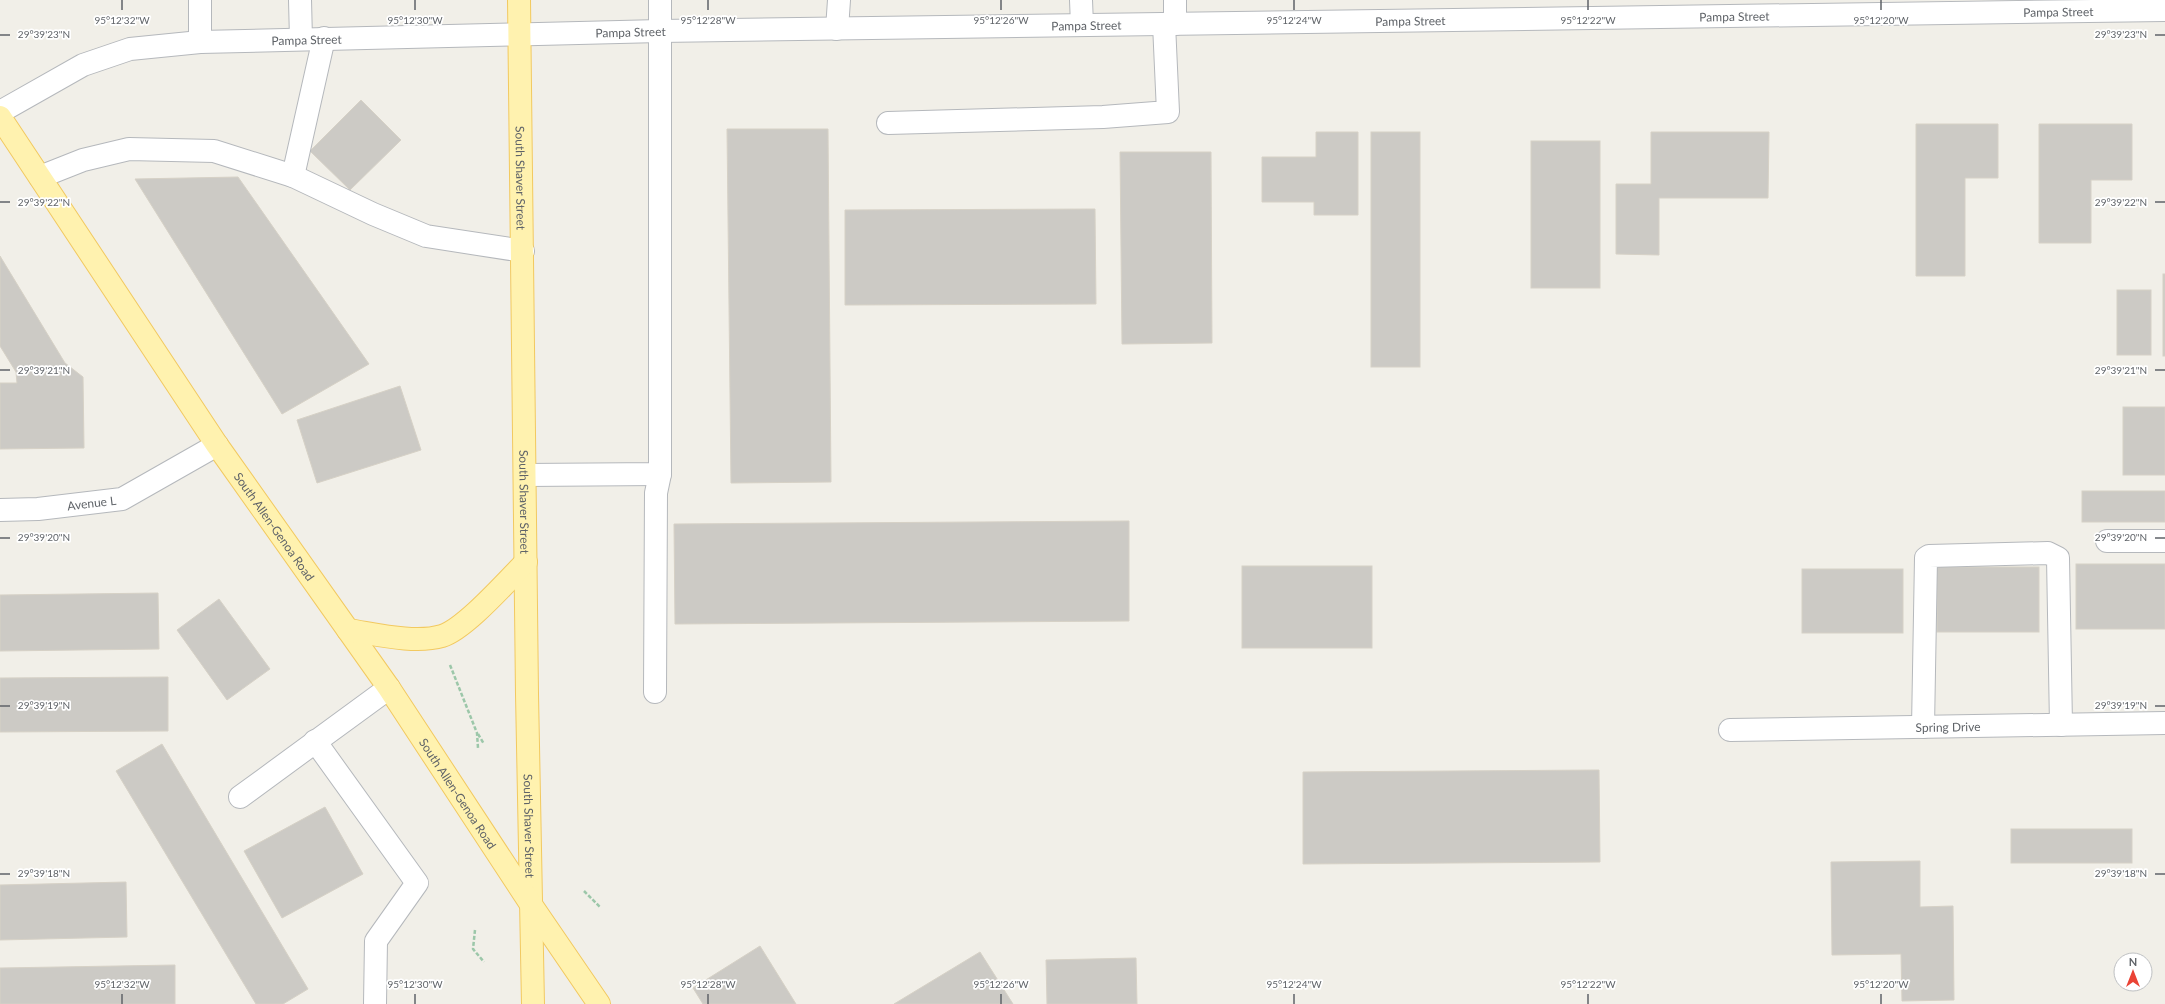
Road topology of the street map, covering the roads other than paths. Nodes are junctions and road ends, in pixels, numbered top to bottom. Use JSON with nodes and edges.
{"nodes":[{"id":1,"x":200,"y":0,"type":"edge"},
{"id":2,"x":300,"y":0,"type":"edge"},
{"id":3,"x":519,"y":0,"type":"edge"},
{"id":4,"x":660,"y":0,"type":"edge"},
{"id":5,"x":839,"y":0,"type":"edge"},
{"id":6,"x":1081,"y":0,"type":"edge"},
{"id":7,"x":1175,"y":0,"type":"edge"},
{"id":8,"x":2006,"y":6,"type":"edge"},
{"id":9,"x":1618,"y":8,"type":"edge"},
{"id":10,"x":2165,"y":10,"type":"edge"},
{"id":11,"x":1169,"y":24,"type":"junction"},
{"id":12,"x":1082,"y":25,"type":"junction"},
{"id":13,"x":837,"y":29,"type":"junction"},
{"id":14,"x":660,"y":31,"type":"junction"},
{"id":15,"x":520,"y":34,"type":"junction"},
{"id":16,"x":324,"y":38,"type":"junction"},
{"id":17,"x":301,"y":39,"type":"junction"},
{"id":18,"x":200,"y":42,"type":"junction"},
{"id":19,"x":0,"y":112,"type":"edge"},
{"id":20,"x":0,"y":117,"type":"edge"},
{"id":21,"x":888,"y":123,"type":"dead end"},
{"id":22,"x":293,"y":176,"type":"junction"},
{"id":23,"x":40,"y":177,"type":"junction"},
{"id":24,"x":523,"y":251,"type":"junction"},
{"id":25,"x":217,"y":445,"type":"junction"},
{"id":26,"x":660,"y":474,"type":"junction"},
{"id":27,"x":525,"y":476,"type":"junction"},
{"id":28,"x":0,"y":510,"type":"edge"},
{"id":29,"x":2107,"y":541,"type":"dead end"},
{"id":30,"x":2165,"y":541,"type":"edge"},
{"id":31,"x":526,"y":562,"type":"junction"},
{"id":32,"x":348,"y":630,"type":"junction"},
{"id":33,"x":389,"y":688,"type":"junction"},
{"id":34,"x":655,"y":692,"type":"dead end"},
{"id":35,"x":2165,"y":723,"type":"edge"},
{"id":36,"x":2062,"y":725,"type":"junction"},
{"id":37,"x":1923,"y":727,"type":"junction"},
{"id":38,"x":1730,"y":730,"type":"dead end"},
{"id":39,"x":315,"y":741,"type":"junction"},
{"id":40,"x":240,"y":797,"type":"dead end"},
{"id":41,"x":532,"y":906,"type":"junction"},
{"id":42,"x":375,"y":1004,"type":"edge"},
{"id":43,"x":533,"y":1004,"type":"edge"},
{"id":44,"x":599,"y":1004,"type":"edge"}],
"edges":[{"from":1,"to":18,"type":"street"},
{"from":2,"to":17,"type":"street"},
{"from":3,"to":15,"type":"main road","name":"South Shaver Street"},
{"from":4,"to":14,"type":"street"},
{"from":5,"to":13,"type":"street"},
{"from":6,"to":12,"type":"street"},
{"from":7,"to":11,"type":"street"},
{"from":8,"to":9,"type":"street","name":"Pampa Street"},
{"from":8,"to":10,"type":"street","name":"Pampa Street"},
{"from":9,"to":11,"type":"street","name":"Pampa Street"},
{"from":11,"to":12,"type":"street","name":"Pampa Street"},
{"from":11,"to":21,"type":"street"},
{"from":12,"to":13,"type":"street","name":"Pampa Street"},
{"from":13,"to":14,"type":"street","name":"Pampa Street"},
{"from":14,"to":15,"type":"street","name":"Pampa Street"},
{"from":14,"to":26,"type":"street"},
{"from":15,"to":16,"type":"street","name":"Pampa Street"},
{"from":15,"to":24,"type":"main road","name":"South Shaver Street"},
{"from":16,"to":17,"type":"street","name":"Pampa Street"},
{"from":16,"to":22,"type":"street"},
{"from":17,"to":18,"type":"street","name":"Pampa Street"},
{"from":18,"to":19,"type":"street","name":"Pampa Street"},
{"from":20,"to":23,"type":"main road","name":"South Allen-Genoa Road"},
{"from":22,"to":23,"type":"street"},
{"from":22,"to":24,"type":"street"},
{"from":23,"to":25,"type":"main road","name":"South Allen-Genoa Road"},
{"from":24,"to":27,"type":"main road","name":"South Shaver Street"},
{"from":25,"to":28,"type":"street","name":"Avenue L"},
{"from":25,"to":32,"type":"main road","name":"South Allen-Genoa Road"},
{"from":26,"to":27,"type":"street"},
{"from":26,"to":34,"type":"street"},
{"from":27,"to":31,"type":"main road","name":"South Shaver Street"},
{"from":29,"to":30,"type":"street"},
{"from":31,"to":32,"type":"main road"},
{"from":31,"to":41,"type":"main road","name":"South Shaver Street"},
{"from":32,"to":33,"type":"main road","name":"South Allen-Genoa Road"},
{"from":33,"to":39,"type":"street"},
{"from":33,"to":41,"type":"main road","name":"South Allen-Genoa Road"},
{"from":35,"to":36,"type":"street","name":"Spring Drive"},
{"from":36,"to":37,"type":"street","name":"Spring Drive"},
{"from":36,"to":37,"type":"street"},
{"from":37,"to":38,"type":"street","name":"Spring Drive"},
{"from":39,"to":40,"type":"street"},
{"from":39,"to":42,"type":"street"},
{"from":41,"to":43,"type":"main road","name":"South Shaver Street"},
{"from":41,"to":44,"type":"main road","name":"South Allen-Genoa Road"}]}
